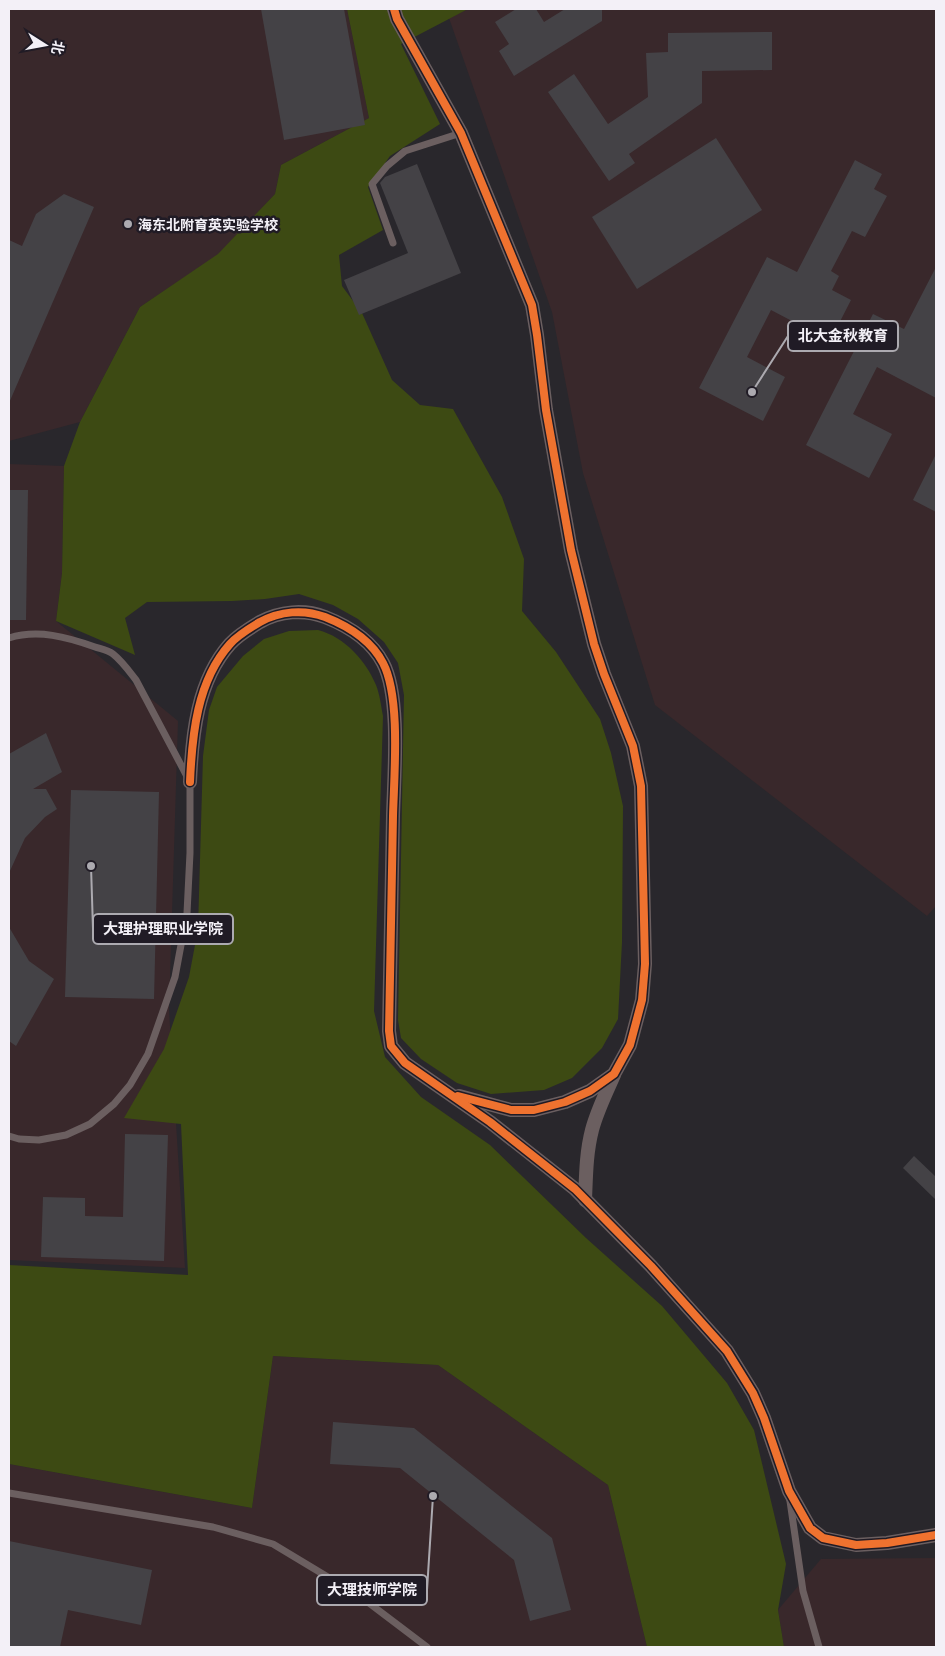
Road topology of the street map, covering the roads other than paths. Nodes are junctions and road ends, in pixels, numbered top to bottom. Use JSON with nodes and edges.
{"nodes":[{"id":1,"x":394,"y":9,"type":"edge"},
{"id":2,"x":461,"y":133,"type":"junction"},
{"id":3,"x":394,"y":243,"type":"dead end"},
{"id":4,"x":9,"y":638,"type":"edge"},
{"id":5,"x":190,"y":782,"type":"junction"},
{"id":6,"x":614,"y":1074,"type":"junction"},
{"id":7,"x":447,"y":1093,"type":"junction"},
{"id":8,"x":9,"y":1136,"type":"edge"},
{"id":9,"x":585,"y":1200,"type":"junction"},
{"id":10,"x":789,"y":1491,"type":"junction"},
{"id":11,"x":9,"y":1493,"type":"edge"},
{"id":12,"x":936,"y":1535,"type":"edge"},
{"id":13,"x":427,"y":1647,"type":"edge"},
{"id":14,"x":819,"y":1647,"type":"edge"}],
"edges":[{"from":1,"to":2,"type":"street"},
{"from":2,"to":3,"type":"lane"},
{"from":2,"to":6,"type":"street"},
{"from":4,"to":5,"type":"lane"},
{"from":5,"to":7,"type":"street"},
{"from":5,"to":8,"type":"lane"},
{"from":6,"to":7,"type":"street"},
{"from":6,"to":9,"type":"street"},
{"from":7,"to":9,"type":"street"},
{"from":9,"to":10,"type":"street"},
{"from":10,"to":12,"type":"street"},
{"from":10,"to":14,"type":"lane"},
{"from":11,"to":13,"type":"lane"}]}
